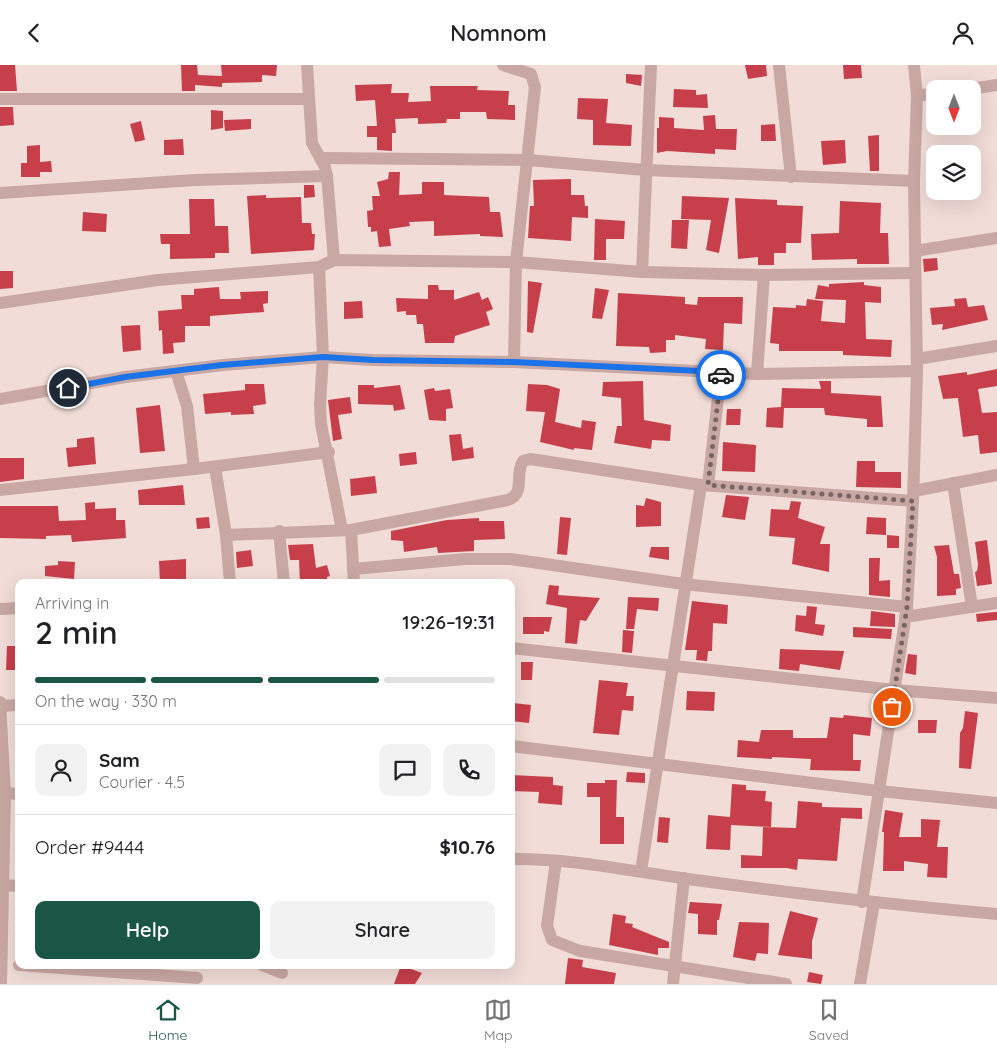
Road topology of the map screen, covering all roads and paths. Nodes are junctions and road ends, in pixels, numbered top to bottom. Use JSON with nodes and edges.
{"nodes":[{"id":1,"x":307,"y":65,"type":"edge"},
{"id":2,"x":503,"y":65,"type":"edge"},
{"id":3,"x":651,"y":65,"type":"edge"},
{"id":4,"x":779,"y":65,"type":"edge"},
{"id":5,"x":914,"y":65,"type":"edge"},
{"id":6,"x":997,"y":85,"type":"edge"},
{"id":7,"x":981,"y":87,"type":"edge"},
{"id":8,"x":926,"y":94,"type":"edge"},
{"id":9,"x":917,"y":96,"type":"junction"},
{"id":10,"x":0,"y":99,"type":"edge"},
{"id":11,"x":309,"y":99,"type":"junction"},
{"id":12,"x":320,"y":158,"type":"junction"},
{"id":13,"x":528,"y":160,"type":"junction"},
{"id":14,"x":645,"y":170,"type":"junction"},
{"id":15,"x":327,"y":176,"type":"junction"},
{"id":16,"x":791,"y":177,"type":"junction"},
{"id":17,"x":914,"y":181,"type":"junction"},
{"id":18,"x":0,"y":193,"type":"edge"},
{"id":19,"x":996,"y":241,"type":"edge"},
{"id":20,"x":915,"y":251,"type":"junction"},
{"id":21,"x":334,"y":260,"type":"junction"},
{"id":22,"x":516,"y":262,"type":"junction"},
{"id":23,"x":319,"y":267,"type":"junction"},
{"id":24,"x":642,"y":272,"type":"junction"},
{"id":25,"x":915,"y":273,"type":"junction"},
{"id":26,"x":764,"y":275,"type":"junction"},
{"id":27,"x":0,"y":303,"type":"edge"},
{"id":28,"x":997,"y":346,"type":"edge"},
{"id":29,"x":323,"y":357,"type":"junction"},
{"id":30,"x":514,"y":362,"type":"junction"},
{"id":31,"x":917,"y":365,"type":"junction"},
{"id":32,"x":176,"y":371,"type":"junction"},
{"id":33,"x":721,"y":372,"type":"junction"},
{"id":34,"x":757,"y":374,"type":"junction"},
{"id":35,"x":0,"y":399,"type":"edge"},
{"id":36,"x":329,"y":452,"type":"junction"},
{"id":37,"x":215,"y":467,"type":"junction"},
{"id":38,"x":194,"y":469,"type":"junction"},
{"id":39,"x":997,"y":475,"type":"edge"},
{"id":40,"x":953,"y":483,"type":"junction"},
{"id":41,"x":704,"y":485,"type":"junction"},
{"id":42,"x":0,"y":490,"type":"edge"},
{"id":43,"x":914,"y":496,"type":"junction"},
{"id":44,"x":346,"y":530,"type":"junction"},
{"id":45,"x":279,"y":531,"type":"junction"},
{"id":46,"x":226,"y":535,"type":"junction"},
{"id":47,"x":353,"y":569,"type":"junction"},
{"id":48,"x":230,"y":579,"type":"edge"},
{"id":49,"x":284,"y":579,"type":"edge"},
{"id":50,"x":354,"y":579,"type":"edge"},
{"id":51,"x":684,"y":584,"type":"junction"},
{"id":52,"x":997,"y":603,"type":"edge"},
{"id":53,"x":972,"y":607,"type":"junction"},
{"id":54,"x":15,"y":608,"type":"edge"},
{"id":55,"x":0,"y":609,"type":"edge"},
{"id":56,"x":906,"y":612,"type":"junction"},
{"id":57,"x":515,"y":648,"type":"edge"},
{"id":58,"x":673,"y":665,"type":"junction"},
{"id":59,"x":895,"y":690,"type":"junction"},
{"id":60,"x":997,"y":698,"type":"edge"},
{"id":61,"x":0,"y":704,"type":"edge"},
{"id":62,"x":15,"y":705,"type":"edge"},
{"id":63,"x":515,"y":746,"type":"edge"},
{"id":64,"x":658,"y":764,"type":"junction"},
{"id":65,"x":879,"y":791,"type":"junction"},
{"id":66,"x":2,"y":793,"type":"edge"},
{"id":67,"x":15,"y":794,"type":"edge"},
{"id":68,"x":997,"y":803,"type":"edge"},
{"id":69,"x":515,"y":859,"type":"edge"},
{"id":70,"x":556,"y":861,"type":"junction"},
{"id":71,"x":641,"y":871,"type":"junction"},
{"id":72,"x":684,"y":878,"type":"junction"},
{"id":73,"x":2,"y":885,"type":"edge"},
{"id":74,"x":15,"y":886,"type":"edge"},
{"id":75,"x":868,"y":903,"type":"junction"},
{"id":76,"x":997,"y":914,"type":"edge"},
{"id":77,"x":2,"y":964,"type":"junction"},
{"id":78,"x":15,"y":965,"type":"edge"},
{"id":79,"x":676,"y":966,"type":"junction"},
{"id":80,"x":90,"y":969,"type":"edge"},
{"id":81,"x":196,"y":975,"type":"edge"},
{"id":82,"x":1,"y":984,"type":"edge"},
{"id":83,"x":673,"y":984,"type":"edge"},
{"id":84,"x":786,"y":984,"type":"edge"},
{"id":85,"x":860,"y":984,"type":"edge"}],
"edges":[{"from":1,"to":11,"type":"street"},
{"from":2,"to":13,"type":"street"},
{"from":3,"to":14,"type":"street"},
{"from":4,"to":16,"type":"street"},
{"from":5,"to":9,"type":"street"},
{"from":6,"to":7,"type":"street"},
{"from":8,"to":9,"type":"street"},
{"from":9,"to":17,"type":"street"},
{"from":10,"to":11,"type":"street"},
{"from":11,"to":12,"type":"street"},
{"from":12,"to":13,"type":"street"},
{"from":12,"to":15,"type":"street"},
{"from":13,"to":14,"type":"street"},
{"from":13,"to":22,"type":"street"},
{"from":14,"to":16,"type":"street"},
{"from":14,"to":24,"type":"street"},
{"from":15,"to":18,"type":"street"},
{"from":15,"to":21,"type":"street"},
{"from":16,"to":17,"type":"street"},
{"from":17,"to":20,"type":"street"},
{"from":19,"to":20,"type":"street"},
{"from":20,"to":25,"type":"street"},
{"from":21,"to":22,"type":"street"},
{"from":21,"to":23,"type":"street"},
{"from":22,"to":24,"type":"street"},
{"from":22,"to":30,"type":"street"},
{"from":23,"to":27,"type":"street"},
{"from":23,"to":29,"type":"street"},
{"from":24,"to":26,"type":"street"},
{"from":25,"to":26,"type":"street"},
{"from":25,"to":31,"type":"street"},
{"from":26,"to":34,"type":"street"},
{"from":28,"to":31,"type":"street"},
{"from":29,"to":30,"type":"street"},
{"from":29,"to":32,"type":"street"},
{"from":29,"to":36,"type":"street"},
{"from":30,"to":33,"type":"street"},
{"from":31,"to":34,"type":"street"},
{"from":31,"to":43,"type":"street"},
{"from":32,"to":35,"type":"street"},
{"from":32,"to":38,"type":"street"},
{"from":33,"to":34,"type":"street"},
{"from":33,"to":41,"type":"street"},
{"from":36,"to":37,"type":"street"},
{"from":36,"to":44,"type":"street"},
{"from":37,"to":38,"type":"street"},
{"from":37,"to":46,"type":"street"},
{"from":38,"to":42,"type":"street"},
{"from":39,"to":40,"type":"street"},
{"from":40,"to":43,"type":"street"},
{"from":40,"to":53,"type":"street"},
{"from":41,"to":43,"type":"street"},
{"from":41,"to":44,"type":"street"},
{"from":41,"to":51,"type":"street"},
{"from":43,"to":56,"type":"street"},
{"from":44,"to":45,"type":"street"},
{"from":44,"to":47,"type":"street"},
{"from":45,"to":46,"type":"street"},
{"from":45,"to":49,"type":"street"},
{"from":46,"to":48,"type":"street"},
{"from":47,"to":50,"type":"street"},
{"from":47,"to":51,"type":"street"},
{"from":51,"to":56,"type":"street"},
{"from":51,"to":58,"type":"street"},
{"from":52,"to":53,"type":"street"},
{"from":53,"to":56,"type":"street"},
{"from":54,"to":55,"type":"street"},
{"from":56,"to":59,"type":"street"},
{"from":57,"to":58,"type":"street"},
{"from":58,"to":59,"type":"street"},
{"from":58,"to":64,"type":"street"},
{"from":59,"to":60,"type":"street"},
{"from":59,"to":65,"type":"street"},
{"from":61,"to":62,"type":"street"},
{"from":61,"to":66,"type":"street"},
{"from":63,"to":64,"type":"street"},
{"from":64,"to":65,"type":"street"},
{"from":64,"to":71,"type":"street"},
{"from":65,"to":68,"type":"street"},
{"from":65,"to":75,"type":"street"},
{"from":66,"to":67,"type":"street"},
{"from":66,"to":73,"type":"street"},
{"from":69,"to":70,"type":"street"},
{"from":70,"to":71,"type":"street"},
{"from":70,"to":79,"type":"street"},
{"from":71,"to":72,"type":"street"},
{"from":72,"to":75,"type":"street"},
{"from":72,"to":79,"type":"street"},
{"from":73,"to":74,"type":"street"},
{"from":73,"to":77,"type":"street"},
{"from":75,"to":76,"type":"street"},
{"from":75,"to":85,"type":"street"},
{"from":77,"to":78,"type":"street"},
{"from":77,"to":82,"type":"street"},
{"from":79,"to":83,"type":"street"},
{"from":79,"to":84,"type":"street"},
{"from":80,"to":81,"type":"street"}]}
